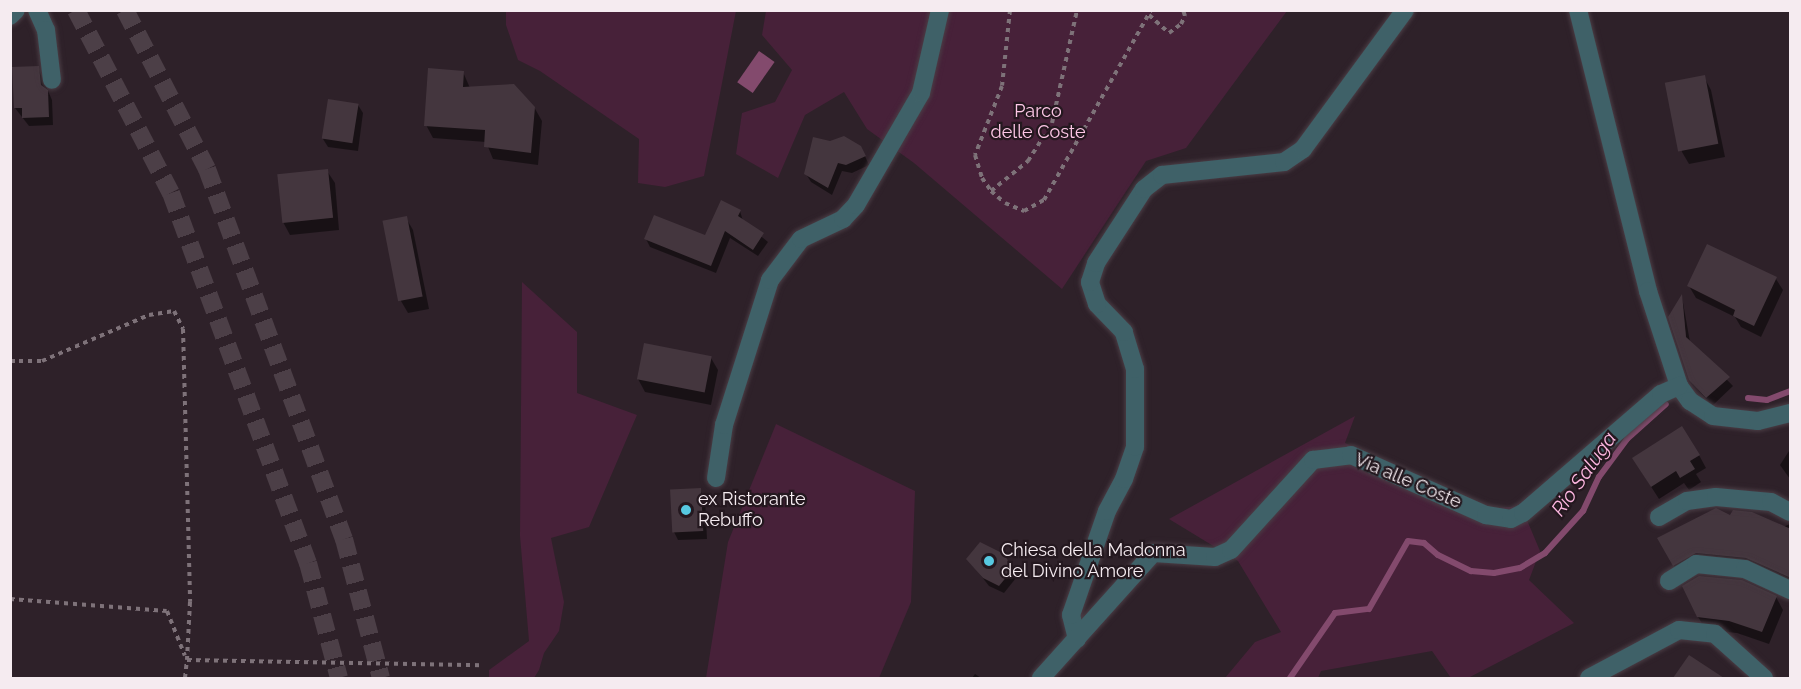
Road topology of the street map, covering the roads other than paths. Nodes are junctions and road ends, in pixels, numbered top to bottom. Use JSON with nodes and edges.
{"nodes":[{"id":1,"x":16,"y":10,"type":"edge"},
{"id":2,"x":37,"y":10,"type":"edge"},
{"id":3,"x":940,"y":10,"type":"edge"},
{"id":4,"x":1405,"y":10,"type":"edge"},
{"id":5,"x":1578,"y":10,"type":"edge"},
{"id":6,"x":10,"y":16,"type":"edge"},
{"id":7,"x":52,"y":80,"type":"dead end"},
{"id":8,"x":1679,"y":386,"type":"junction"},
{"id":9,"x":1791,"y":413,"type":"edge"},
{"id":10,"x":716,"y":478,"type":"dead end"},
{"id":11,"x":1791,"y":512,"type":"edge"},
{"id":12,"x":1659,"y":517,"type":"dead end"},
{"id":13,"x":1669,"y":581,"type":"dead end"},
{"id":14,"x":1791,"y":590,"type":"edge"},
{"id":15,"x":1077,"y":639,"type":"junction"},
{"id":16,"x":1041,"y":678,"type":"edge"},
{"id":17,"x":1589,"y":678,"type":"edge"},
{"id":18,"x":1764,"y":678,"type":"edge"}],
"edges":[{"from":1,"to":6,"type":"street"},
{"from":2,"to":7,"type":"street"},
{"from":3,"to":10,"type":"street"},
{"from":4,"to":15,"type":"street"},
{"from":5,"to":8,"type":"street"},
{"from":8,"to":9,"type":"street"},
{"from":8,"to":15,"type":"street","name":"Via alle Coste"},
{"from":11,"to":12,"type":"street"},
{"from":13,"to":14,"type":"street"},
{"from":15,"to":16,"type":"street","name":"Via alle Coste"},
{"from":17,"to":18,"type":"street"}]}
